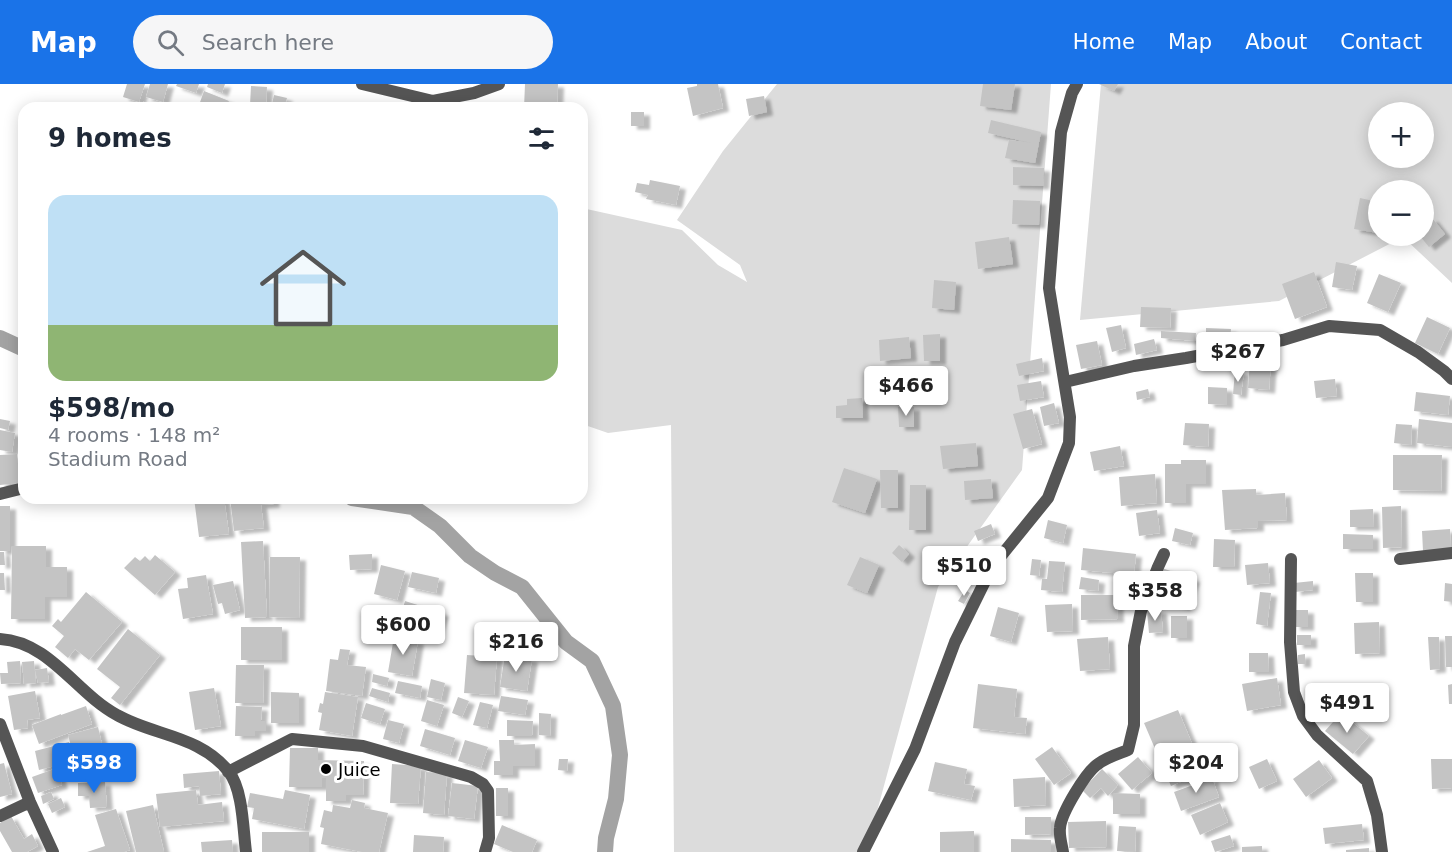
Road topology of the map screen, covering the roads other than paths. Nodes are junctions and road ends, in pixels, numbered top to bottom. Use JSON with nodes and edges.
{"nodes":[{"id":1,"x":362,"y":84,"type":"edge"},
{"id":2,"x":499,"y":84,"type":"edge"},
{"id":3,"x":1077,"y":84,"type":"edge"},
{"id":4,"x":1452,"y":379,"type":"edge"},
{"id":5,"x":1065,"y":382,"type":"junction"},
{"id":6,"x":18,"y":490,"type":"edge"},
{"id":7,"x":0,"y":494,"type":"edge"},
{"id":8,"x":1452,"y":553,"type":"edge"},
{"id":9,"x":1164,"y":554,"type":"dead end"},
{"id":10,"x":1291,"y":559,"type":"dead end"},
{"id":11,"x":1400,"y":559,"type":"dead end"},
{"id":12,"x":0,"y":639,"type":"edge"},
{"id":13,"x":0,"y":724,"type":"edge"},
{"id":14,"x":228,"y":771,"type":"junction"},
{"id":15,"x":30,"y":802,"type":"junction"},
{"id":16,"x":0,"y":816,"type":"edge"},
{"id":17,"x":53,"y":852,"type":"edge"},
{"id":18,"x":246,"y":852,"type":"edge"},
{"id":19,"x":485,"y":852,"type":"edge"},
{"id":20,"x":863,"y":852,"type":"edge"},
{"id":21,"x":1063,"y":852,"type":"edge"},
{"id":22,"x":1382,"y":852,"type":"edge"}],
"edges":[{"from":1,"to":2,"type":"street"},
{"from":3,"to":5,"type":"street"},
{"from":4,"to":5,"type":"street"},
{"from":5,"to":20,"type":"street"},
{"from":6,"to":7,"type":"street"},
{"from":8,"to":11,"type":"street"},
{"from":9,"to":21,"type":"street"},
{"from":10,"to":22,"type":"street"},
{"from":12,"to":14,"type":"street"},
{"from":13,"to":15,"type":"street"},
{"from":14,"to":18,"type":"street"},
{"from":14,"to":19,"type":"street"},
{"from":15,"to":16,"type":"street"},
{"from":15,"to":17,"type":"street"}]}
